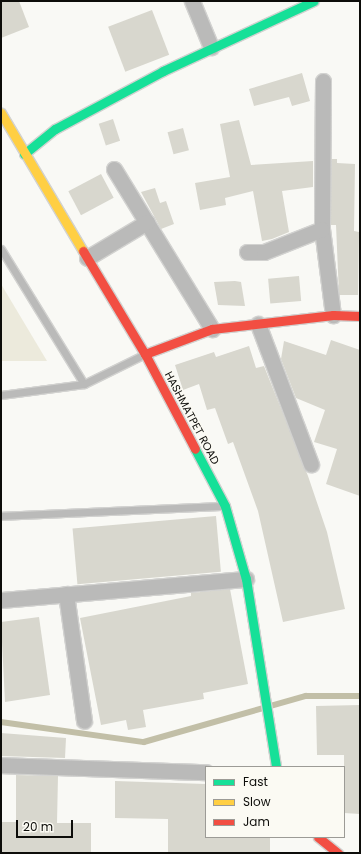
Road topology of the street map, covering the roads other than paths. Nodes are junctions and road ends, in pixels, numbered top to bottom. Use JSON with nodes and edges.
{"nodes":[{"id":1,"x":192,"y":1,"type":"edge"},
{"id":2,"x":314,"y":1,"type":"edge"},
{"id":3,"x":210,"y":47,"type":"junction"},
{"id":4,"x":323,"y":81,"type":"dead end"},
{"id":5,"x":1,"y":113,"type":"edge"},
{"id":6,"x":24,"y":154,"type":"junction"},
{"id":7,"x":114,"y":169,"type":"dead end"},
{"id":8,"x":146,"y":222,"type":"junction"},
{"id":9,"x":322,"y":228,"type":"junction"},
{"id":10,"x":1,"y":249,"type":"edge"},
{"id":11,"x":247,"y":252,"type":"dead end"},
{"id":12,"x":87,"y":258,"type":"junction"},
{"id":13,"x":333,"y":315,"type":"junction"},
{"id":14,"x":360,"y":316,"type":"edge"},
{"id":15,"x":258,"y":324,"type":"junction"},
{"id":16,"x":212,"y":329,"type":"junction"},
{"id":17,"x":145,"y":354,"type":"junction"},
{"id":18,"x":84,"y":384,"type":"junction"},
{"id":19,"x":1,"y":394,"type":"edge"},
{"id":20,"x":311,"y":464,"type":"dead end"},
{"id":21,"x":225,"y":506,"type":"junction"},
{"id":22,"x":1,"y":516,"type":"edge"},
{"id":23,"x":246,"y":579,"type":"junction"},
{"id":24,"x":66,"y":594,"type":"junction"},
{"id":25,"x":1,"y":600,"type":"edge"},
{"id":26,"x":84,"y":721,"type":"dead end"},
{"id":27,"x":1,"y":765,"type":"edge"},
{"id":28,"x":276,"y":766,"type":"edge"},
{"id":29,"x":205,"y":772,"type":"edge"},
{"id":30,"x":319,"y":838,"type":"edge"},
{"id":31,"x":338,"y":853,"type":"edge"}],
"edges":[{"from":1,"to":3,"type":"street"},
{"from":2,"to":3,"type":"main road"},
{"from":3,"to":6,"type":"main road"},
{"from":4,"to":9,"type":"street"},
{"from":5,"to":6,"type":"main road","name":"HASHMATPET ROAD"},
{"from":6,"to":12,"type":"main road","name":"HASHMATPET ROAD"},
{"from":7,"to":8,"type":"street"},
{"from":8,"to":12,"type":"street"},
{"from":8,"to":16,"type":"street"},
{"from":9,"to":11,"type":"street"},
{"from":9,"to":13,"type":"street"},
{"from":10,"to":18,"type":"lane"},
{"from":12,"to":17,"type":"main road","name":"HASHMATPET ROAD"},
{"from":13,"to":14,"type":"main road"},
{"from":13,"to":15,"type":"main road"},
{"from":15,"to":16,"type":"main road"},
{"from":15,"to":20,"type":"street"},
{"from":16,"to":17,"type":"main road"},
{"from":17,"to":18,"type":"lane"},
{"from":17,"to":21,"type":"main road","name":"HASHMATPET ROAD"},
{"from":18,"to":19,"type":"lane"},
{"from":21,"to":22,"type":"lane"},
{"from":21,"to":23,"type":"main road","name":"HASHMATPET ROAD"},
{"from":23,"to":24,"type":"street"},
{"from":23,"to":28,"type":"main road","name":"HASHMATPET ROAD"},
{"from":24,"to":25,"type":"street"},
{"from":24,"to":26,"type":"street"},
{"from":27,"to":29,"type":"street"},
{"from":30,"to":31,"type":"main road"}]}
